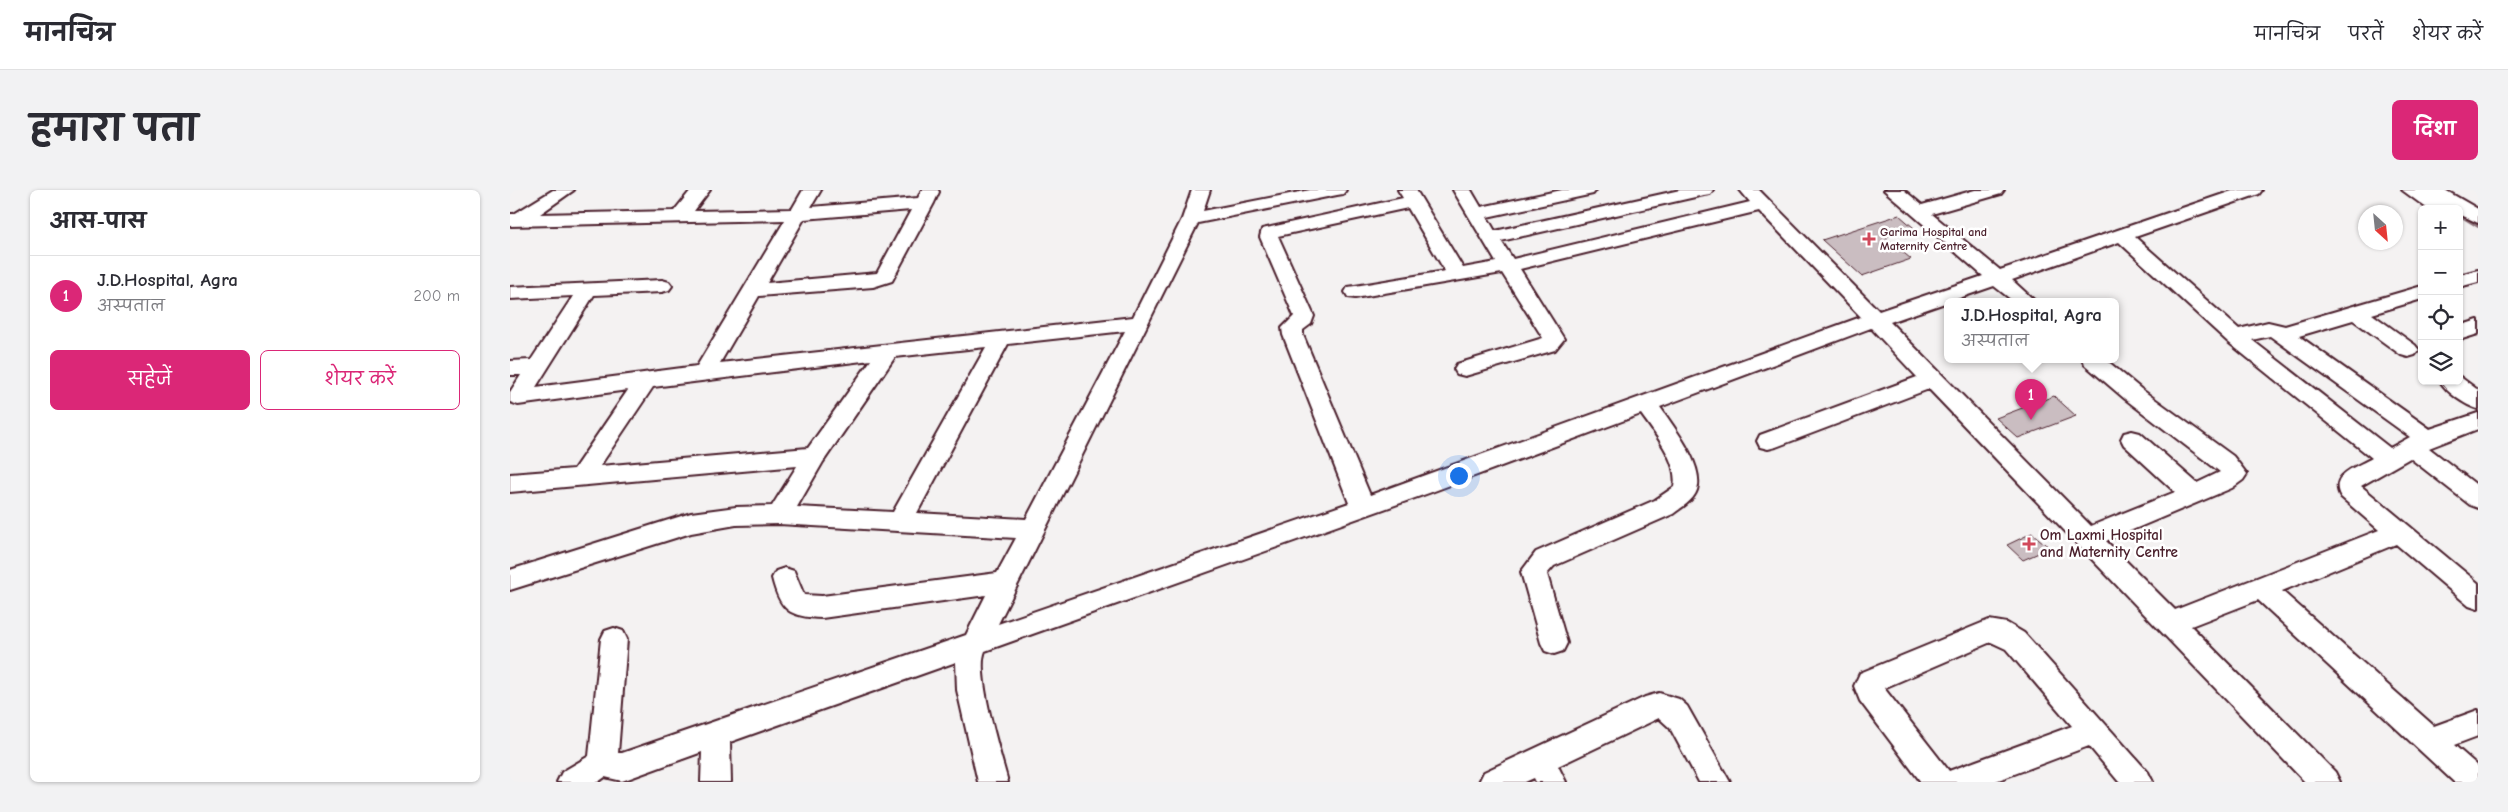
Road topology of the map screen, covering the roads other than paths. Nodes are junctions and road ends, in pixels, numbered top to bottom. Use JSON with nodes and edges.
{"nodes":[{"id":1,"x":565,"y":190,"type":"edge"},
{"id":2,"x":701,"y":190,"type":"edge"},
{"id":3,"x":812,"y":190,"type":"edge"},
{"id":4,"x":1201,"y":190,"type":"edge"},
{"id":5,"x":1337,"y":190,"type":"edge"},
{"id":6,"x":1587,"y":190,"type":"edge"},
{"id":7,"x":1704,"y":190,"type":"edge"},
{"id":8,"x":1893,"y":190,"type":"edge"},
{"id":9,"x":2253,"y":190,"type":"edge"},
{"id":10,"x":2410,"y":190,"type":"edge"},
{"id":11,"x":2432,"y":190,"type":"edge"},
{"id":12,"x":1466,"y":191,"type":"edge"},
{"id":13,"x":1990,"y":191,"type":"edge"},
{"id":14,"x":1410,"y":195,"type":"edge"},
{"id":15,"x":928,"y":197,"type":"edge"},
{"id":16,"x":1756,"y":197,"type":"edge"},
{"id":17,"x":2434,"y":205,"type":"edge"},
{"id":18,"x":1918,"y":212,"type":"junction"},
{"id":19,"x":796,"y":214,"type":"junction"},
{"id":20,"x":1476,"y":214,"type":"junction"},
{"id":21,"x":680,"y":216,"type":"junction"},
{"id":22,"x":2478,"y":217,"type":"edge"},
{"id":23,"x":1191,"y":219,"type":"junction"},
{"id":24,"x":514,"y":220,"type":"edge"},
{"id":25,"x":2463,"y":223,"type":"edge"},
{"id":26,"x":2478,"y":232,"type":"edge"},
{"id":27,"x":2123,"y":236,"type":"junction"},
{"id":28,"x":1490,"y":238,"type":"junction"},
{"id":29,"x":1509,"y":266,"type":"junction"},
{"id":30,"x":1458,"y":276,"type":"junction"},
{"id":31,"x":2478,"y":276,"type":"edge"},
{"id":32,"x":1999,"y":279,"type":"junction"},
{"id":33,"x":2463,"y":280,"type":"edge"},
{"id":34,"x":662,"y":286,"type":"dead end"},
{"id":35,"x":587,"y":290,"type":"junction"},
{"id":36,"x":752,"y":290,"type":"junction"},
{"id":37,"x":1355,"y":292,"type":"dead end"},
{"id":38,"x":510,"y":293,"type":"edge"},
{"id":39,"x":2418,"y":293,"type":"edge"},
{"id":40,"x":2021,"y":298,"type":"edge"},
{"id":41,"x":2356,"y":312,"type":"junction"},
{"id":42,"x":1874,"y":320,"type":"junction"},
{"id":43,"x":1140,"y":323,"type":"junction"},
{"id":44,"x":2478,"y":327,"type":"edge"},
{"id":45,"x":2463,"y":332,"type":"edge"},
{"id":46,"x":2282,"y":334,"type":"junction"},
{"id":47,"x":1002,"y":337,"type":"junction"},
{"id":48,"x":2236,"y":337,"type":"junction"},
{"id":49,"x":888,"y":351,"type":"junction"},
{"id":50,"x":2417,"y":352,"type":"edge"},
{"id":51,"x":2097,"y":363,"type":"edge"},
{"id":52,"x":538,"y":367,"type":"junction"},
{"id":53,"x":510,"y":368,"type":"edge"},
{"id":54,"x":1465,"y":369,"type":"dead end"},
{"id":55,"x":704,"y":372,"type":"junction"},
{"id":56,"x":1933,"y":379,"type":"junction"},
{"id":57,"x":646,"y":380,"type":"junction"},
{"id":58,"x":2456,"y":385,"type":"edge"},
{"id":59,"x":514,"y":398,"type":"edge"},
{"id":60,"x":2478,"y":401,"type":"edge"},
{"id":61,"x":1645,"y":403,"type":"junction"},
{"id":62,"x":2478,"y":421,"type":"edge"},
{"id":63,"x":2132,"y":439,"type":"dead end"},
{"id":64,"x":1768,"y":441,"type":"dead end"},
{"id":65,"x":2419,"y":443,"type":"junction"},
{"id":66,"x":815,"y":456,"type":"junction"},
{"id":67,"x":2388,"y":458,"type":"junction"},
{"id":68,"x":581,"y":476,"type":"junction"},
{"id":69,"x":510,"y":483,"type":"edge"},
{"id":70,"x":2193,"y":494,"type":"junction"},
{"id":71,"x":2478,"y":499,"type":"edge"},
{"id":72,"x":1363,"y":507,"type":"junction"},
{"id":73,"x":779,"y":515,"type":"junction"},
{"id":74,"x":900,"y":521,"type":"junction"},
{"id":75,"x":1034,"y":529,"type":"junction"},
{"id":76,"x":2399,"y":532,"type":"junction"},
{"id":77,"x":2087,"y":538,"type":"junction"},
{"id":78,"x":785,"y":578,"type":"dead end"},
{"id":79,"x":510,"y":580,"type":"edge"},
{"id":80,"x":1005,"y":582,"type":"junction"},
{"id":81,"x":2262,"y":588,"type":"junction"},
{"id":82,"x":2478,"y":598,"type":"edge"},
{"id":83,"x":2170,"y":623,"type":"junction"},
{"id":84,"x":614,"y":639,"type":"dead end"},
{"id":85,"x":1554,"y":642,"type":"dead end"},
{"id":86,"x":975,"y":644,"type":"junction"},
{"id":87,"x":2478,"y":723,"type":"edge"},
{"id":88,"x":2095,"y":731,"type":"junction"},
{"id":89,"x":716,"y":734,"type":"junction"},
{"id":90,"x":2430,"y":741,"type":"junction"},
{"id":91,"x":612,"y":770,"type":"edge"},
{"id":92,"x":1545,"y":771,"type":"edge"},
{"id":93,"x":572,"y":782,"type":"edge"},
{"id":94,"x":716,"y":782,"type":"edge"},
{"id":95,"x":993,"y":782,"type":"edge"},
{"id":96,"x":1494,"y":782,"type":"edge"},
{"id":97,"x":1715,"y":782,"type":"edge"},
{"id":98,"x":1939,"y":782,"type":"edge"},
{"id":99,"x":1956,"y":782,"type":"edge"},
{"id":100,"x":2138,"y":782,"type":"edge"},
{"id":101,"x":2325,"y":782,"type":"edge"},
{"id":102,"x":2475,"y":782,"type":"edge"}],
"edges":[{"from":1,"to":24,"type":"street"},
{"from":2,"to":21,"type":"street"},
{"from":3,"to":19,"type":"street"},
{"from":4,"to":23,"type":"street"},
{"from":5,"to":23,"type":"street"},
{"from":6,"to":20,"type":"street"},
{"from":7,"to":28,"type":"street"},
{"from":8,"to":18,"type":"street"},
{"from":9,"to":27,"type":"street"},
{"from":10,"to":17,"type":"street"},
{"from":11,"to":22,"type":"street"},
{"from":12,"to":20,"type":"street"},
{"from":13,"to":18,"type":"street"},
{"from":14,"to":30,"type":"street"},
{"from":14,"to":72,"type":"street"},
{"from":15,"to":19,"type":"street"},
{"from":15,"to":36,"type":"street"},
{"from":16,"to":29,"type":"street"},
{"from":16,"to":42,"type":"street"},
{"from":18,"to":32,"type":"street"},
{"from":19,"to":21,"type":"street"},
{"from":19,"to":36,"type":"street"},
{"from":20,"to":28,"type":"street"},
{"from":21,"to":24,"type":"street"},
{"from":23,"to":43,"type":"street"},
{"from":25,"to":26,"type":"street"},
{"from":27,"to":32,"type":"street"},
{"from":27,"to":48,"type":"street"},
{"from":28,"to":29,"type":"street"},
{"from":29,"to":30,"type":"street"},
{"from":29,"to":54,"type":"street"},
{"from":30,"to":37,"type":"street"},
{"from":31,"to":33,"type":"street"},
{"from":32,"to":40,"type":"street"},
{"from":32,"to":42,"type":"street"},
{"from":34,"to":35,"type":"street"},
{"from":35,"to":38,"type":"street"},
{"from":35,"to":52,"type":"street"},
{"from":36,"to":55,"type":"street"},
{"from":39,"to":41,"type":"street"},
{"from":41,"to":46,"type":"street"},
{"from":41,"to":50,"type":"street"},
{"from":42,"to":56,"type":"street"},
{"from":42,"to":61,"type":"street"},
{"from":43,"to":47,"type":"street"},
{"from":43,"to":75,"type":"street"},
{"from":44,"to":45,"type":"street"},
{"from":46,"to":48,"type":"street"},
{"from":46,"to":65,"type":"street"},
{"from":47,"to":49,"type":"street"},
{"from":47,"to":74,"type":"street"},
{"from":48,"to":67,"type":"street"},
{"from":49,"to":55,"type":"street"},
{"from":49,"to":66,"type":"street"},
{"from":51,"to":70,"type":"street"},
{"from":52,"to":53,"type":"street"},
{"from":52,"to":59,"type":"street"},
{"from":55,"to":57,"type":"street"},
{"from":56,"to":64,"type":"street"},
{"from":56,"to":77,"type":"street"},
{"from":57,"to":59,"type":"street"},
{"from":57,"to":68,"type":"street"},
{"from":58,"to":60,"type":"street"},
{"from":61,"to":72,"type":"street"},
{"from":61,"to":85,"type":"street"},
{"from":62,"to":65,"type":"street"},
{"from":63,"to":70,"type":"street"},
{"from":65,"to":67,"type":"street"},
{"from":65,"to":71,"type":"street"},
{"from":66,"to":68,"type":"street"},
{"from":66,"to":73,"type":"street"},
{"from":67,"to":76,"type":"street"},
{"from":68,"to":69,"type":"street"},
{"from":70,"to":77,"type":"street"},
{"from":72,"to":86,"type":"street"},
{"from":73,"to":74,"type":"street"},
{"from":73,"to":79,"type":"street"},
{"from":74,"to":75,"type":"street"},
{"from":75,"to":80,"type":"street"},
{"from":76,"to":81,"type":"street"},
{"from":76,"to":82,"type":"street"},
{"from":77,"to":83,"type":"street"},
{"from":78,"to":80,"type":"street"},
{"from":80,"to":86,"type":"street"},
{"from":81,"to":83,"type":"street"},
{"from":81,"to":90,"type":"street"},
{"from":83,"to":101,"type":"street"},
{"from":84,"to":91,"type":"street"},
{"from":86,"to":89,"type":"street"},
{"from":86,"to":95,"type":"street"},
{"from":87,"to":90,"type":"street"},
{"from":88,"to":98,"type":"street"},
{"from":88,"to":99,"type":"street"},
{"from":88,"to":100,"type":"street"},
{"from":89,"to":91,"type":"street"},
{"from":89,"to":94,"type":"street"},
{"from":90,"to":102,"type":"street"},
{"from":91,"to":93,"type":"street"},
{"from":92,"to":96,"type":"street"},
{"from":92,"to":97,"type":"street"}]}
